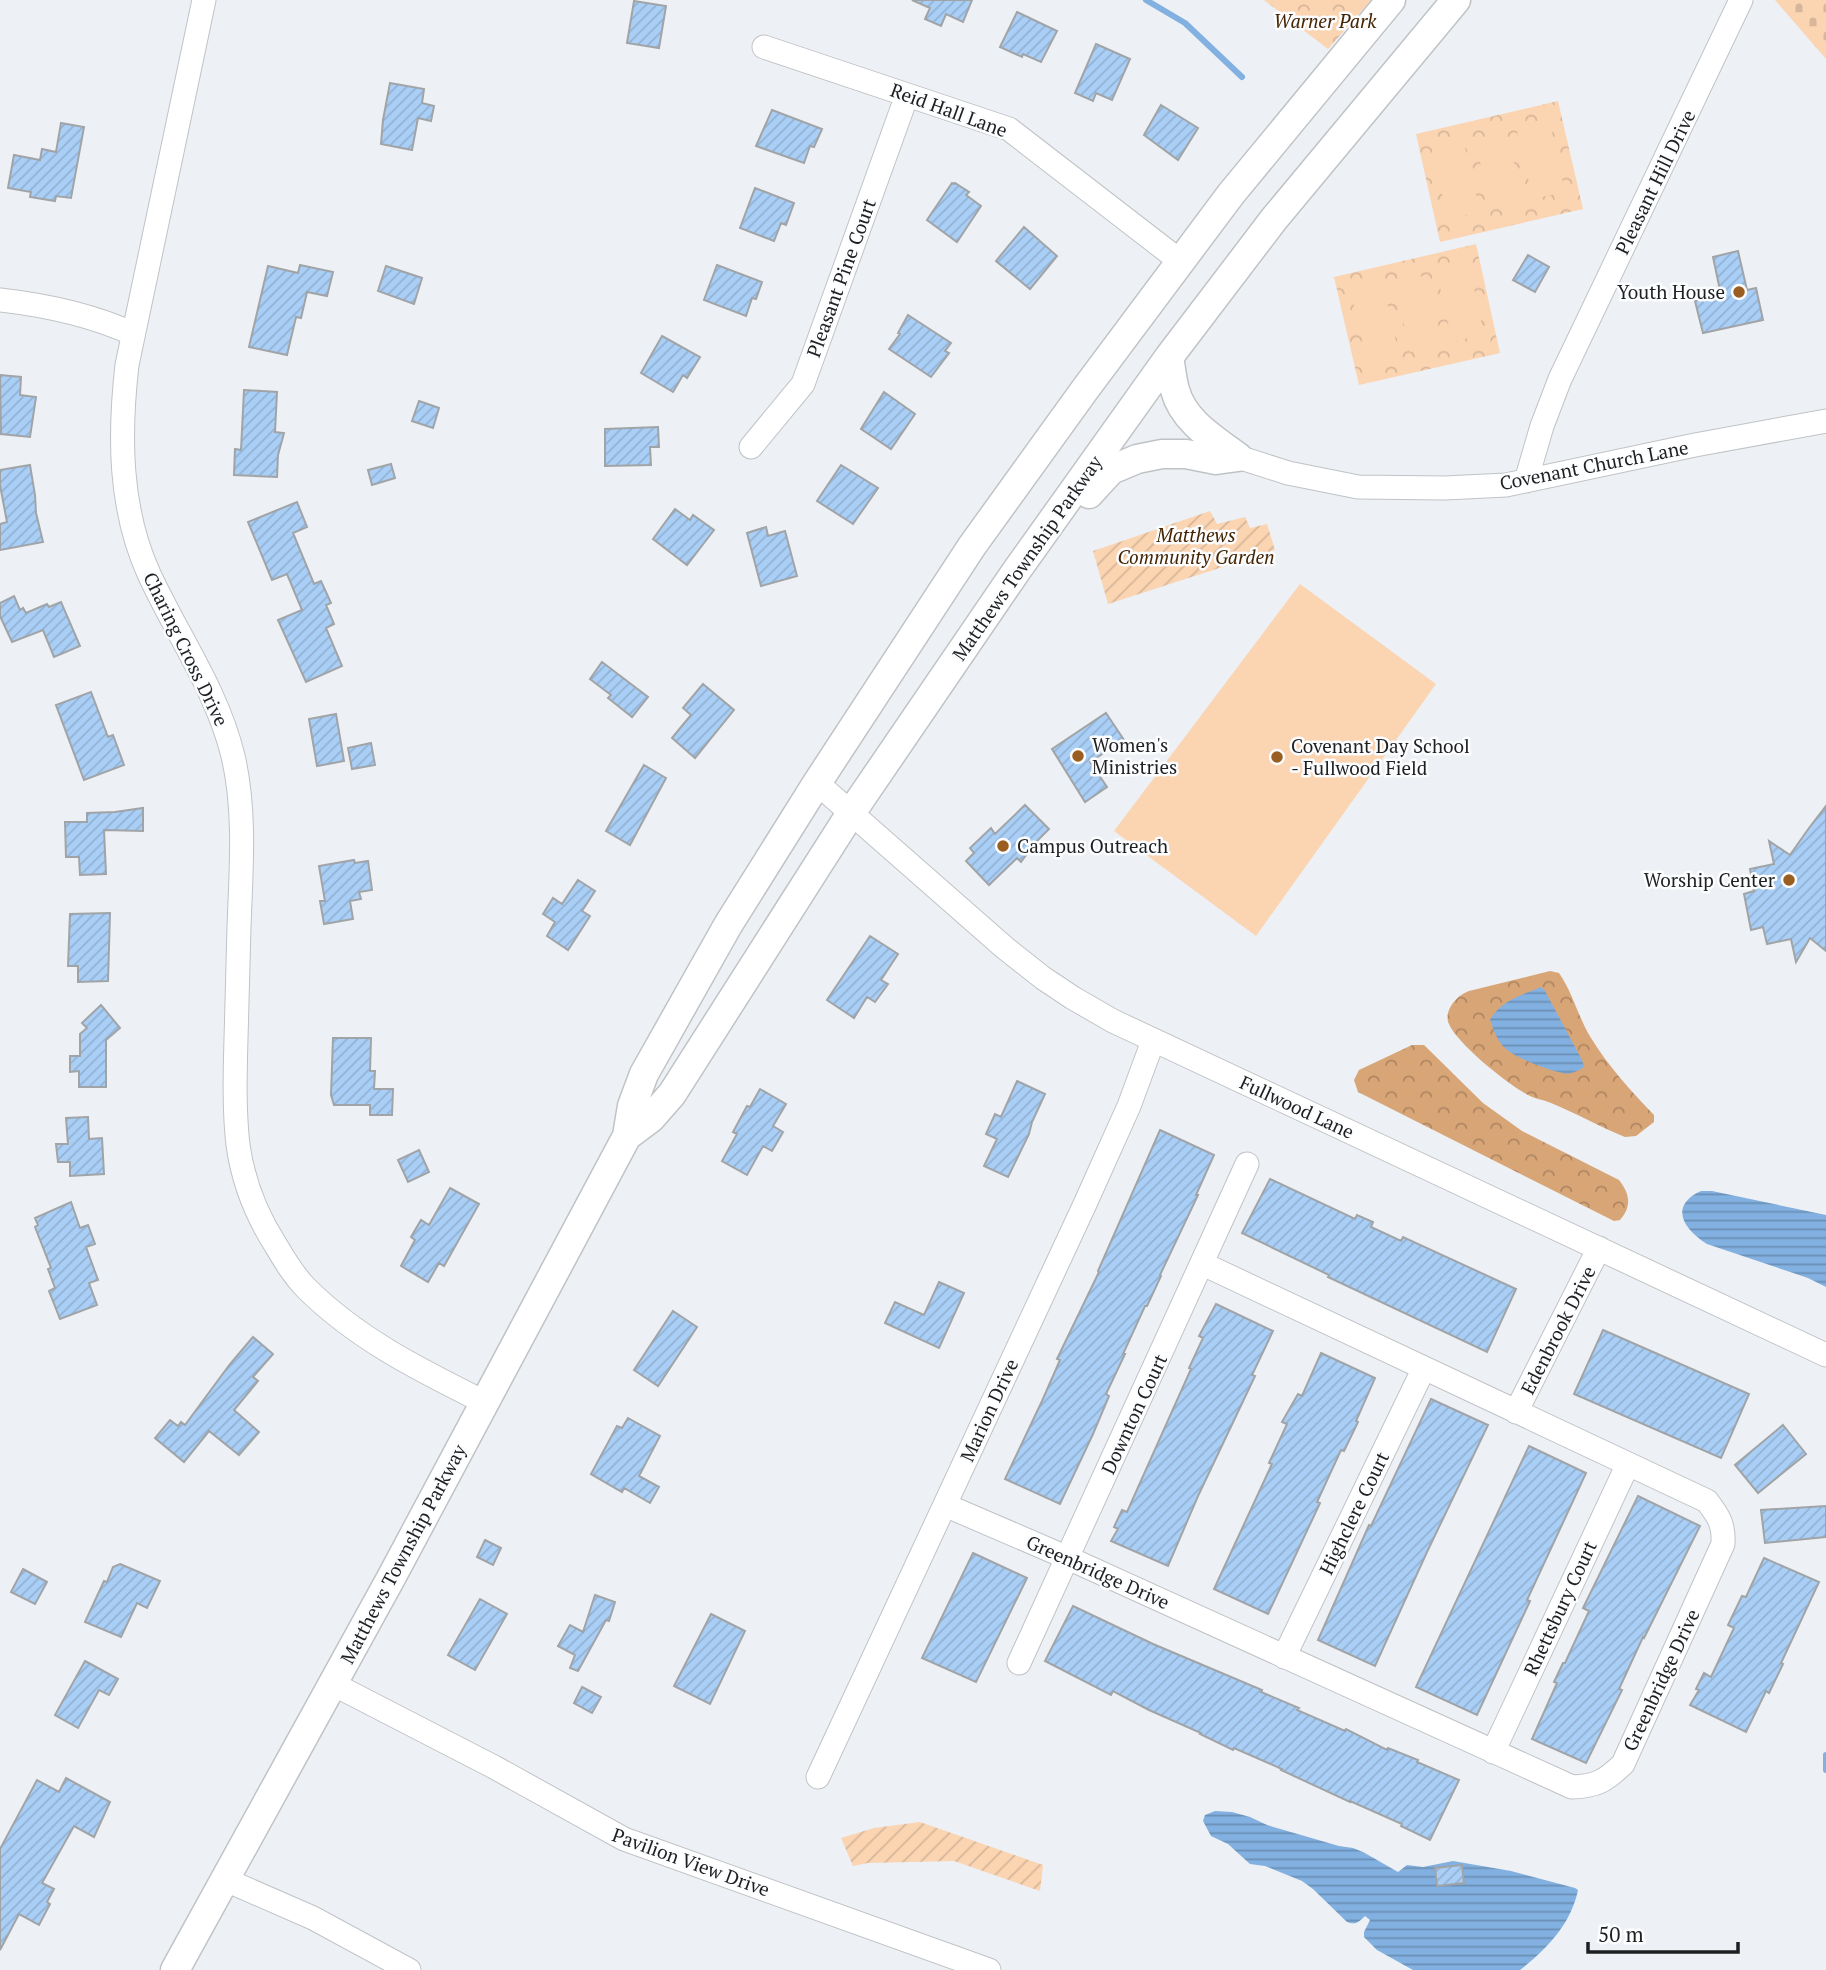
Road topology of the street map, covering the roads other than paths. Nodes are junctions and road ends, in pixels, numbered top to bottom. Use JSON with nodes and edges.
{"nodes":[{"id":1,"x":204,"y":0,"type":"edge"},
{"id":2,"x":1391,"y":0,"type":"edge"},
{"id":3,"x":1457,"y":0,"type":"edge"},
{"id":4,"x":1741,"y":0,"type":"edge"},
{"id":5,"x":765,"y":47,"type":"dead end"},
{"id":6,"x":907,"y":94,"type":"junction"},
{"id":7,"x":1181,"y":261,"type":"junction"},
{"id":8,"x":0,"y":300,"type":"edge"},
{"id":9,"x":133,"y":334,"type":"junction"},
{"id":10,"x":1170,"y":358,"type":"junction"},
{"id":11,"x":1826,"y":421,"type":"edge"},
{"id":12,"x":751,"y":447,"type":"dead end"},
{"id":13,"x":1238,"y":457,"type":"junction"},
{"id":14,"x":1526,"y":481,"type":"junction"},
{"id":15,"x":1017,"y":570,"type":"junction"},
{"id":16,"x":817,"y":783,"type":"junction"},
{"id":17,"x":851,"y":813,"type":"junction"},
{"id":18,"x":1153,"y":1041,"type":"junction"},
{"id":19,"x":627,"y":1136,"type":"junction"},
{"id":20,"x":1247,"y":1164,"type":"dead end"},
{"id":21,"x":1600,"y":1248,"type":"junction"},
{"id":22,"x":1203,"y":1264,"type":"junction"},
{"id":23,"x":1826,"y":1355,"type":"edge"},
{"id":24,"x":1424,"y":1368,"type":"junction"},
{"id":25,"x":484,"y":1402,"type":"junction"},
{"id":26,"x":1516,"y":1412,"type":"junction"},
{"id":27,"x":1628,"y":1464,"type":"junction"},
{"id":28,"x":945,"y":1505,"type":"junction"},
{"id":29,"x":1068,"y":1558,"type":"junction"},
{"id":30,"x":1284,"y":1657,"type":"junction"},
{"id":31,"x":1019,"y":1663,"type":"dead end"},
{"id":32,"x":333,"y":1684,"type":"junction"},
{"id":33,"x":1493,"y":1752,"type":"junction"},
{"id":34,"x":818,"y":1777,"type":"dead end"},
{"id":35,"x":226,"y":1880,"type":"junction"},
{"id":36,"x":175,"y":1970,"type":"edge"},
{"id":37,"x":409,"y":1970,"type":"edge"},
{"id":38,"x":989,"y":1970,"type":"edge"}],
"edges":[{"from":1,"to":9,"type":"street","name":"Charing Cross Drive"},
{"from":2,"to":7,"type":"main road","name":"Matthews Township Parkway"},
{"from":3,"to":10,"type":"main road","name":"Matthews Township Parkway"},
{"from":4,"to":14,"type":"street","name":"Pleasant Hill Drive"},
{"from":5,"to":6,"type":"street","name":"Reid Hall Lane"},
{"from":6,"to":7,"type":"street","name":"Reid Hall Lane"},
{"from":6,"to":12,"type":"street","name":"Pleasant Pine Court"},
{"from":7,"to":16,"type":"main road","name":"Matthews Township Parkway"},
{"from":8,"to":9,"type":"street"},
{"from":9,"to":25,"type":"street","name":"Charing Cross Drive"},
{"from":10,"to":13,"type":"main road"},
{"from":10,"to":15,"type":"main road","name":"Matthews Township Parkway"},
{"from":11,"to":14,"type":"street","name":"Covenant Church Lane"},
{"from":13,"to":14,"type":"street","name":"Covenant Church Lane"},
{"from":13,"to":15,"type":"main road"},
{"from":15,"to":17,"type":"main road","name":"Matthews Township Parkway"},
{"from":16,"to":17,"type":"street","name":"Fullwood Lane"},
{"from":16,"to":19,"type":"main road","name":"Matthews Township Parkway"},
{"from":17,"to":18,"type":"street","name":"Fullwood Lane"},
{"from":17,"to":19,"type":"main road","name":"Matthews Township Parkway"},
{"from":18,"to":21,"type":"street","name":"Fullwood Lane"},
{"from":18,"to":28,"type":"street","name":"Marion Drive"},
{"from":19,"to":25,"type":"main road","name":"Matthews Township Parkway"},
{"from":20,"to":22,"type":"street","name":"Downton Court"},
{"from":21,"to":23,"type":"street","name":"Fullwood Lane"},
{"from":21,"to":26,"type":"street","name":"Edenbrook Drive"},
{"from":22,"to":24,"type":"street","name":"Greenbridge Drive"},
{"from":22,"to":29,"type":"street","name":"Downton Court"},
{"from":24,"to":26,"type":"street","name":"Greenbridge Drive"},
{"from":24,"to":30,"type":"street","name":"Highclere Court"},
{"from":25,"to":32,"type":"main road","name":"Matthews Township Parkway"},
{"from":26,"to":27,"type":"street","name":"Greenbridge Drive"},
{"from":27,"to":33,"type":"street","name":"Rhettsbury Court"},
{"from":27,"to":33,"type":"street","name":"Greenbridge Drive"},
{"from":28,"to":29,"type":"street","name":"Greenbridge Drive"},
{"from":28,"to":34,"type":"street","name":"Marion Drive"},
{"from":29,"to":30,"type":"street","name":"Greenbridge Drive"},
{"from":29,"to":31,"type":"street","name":"Downton Court"},
{"from":30,"to":33,"type":"street","name":"Greenbridge Drive"},
{"from":32,"to":35,"type":"main road","name":"Matthews Township Parkway"},
{"from":32,"to":38,"type":"street","name":"Pavilion View Drive"},
{"from":35,"to":36,"type":"main road","name":"Matthews Township Parkway"},
{"from":35,"to":37,"type":"street"}]}
